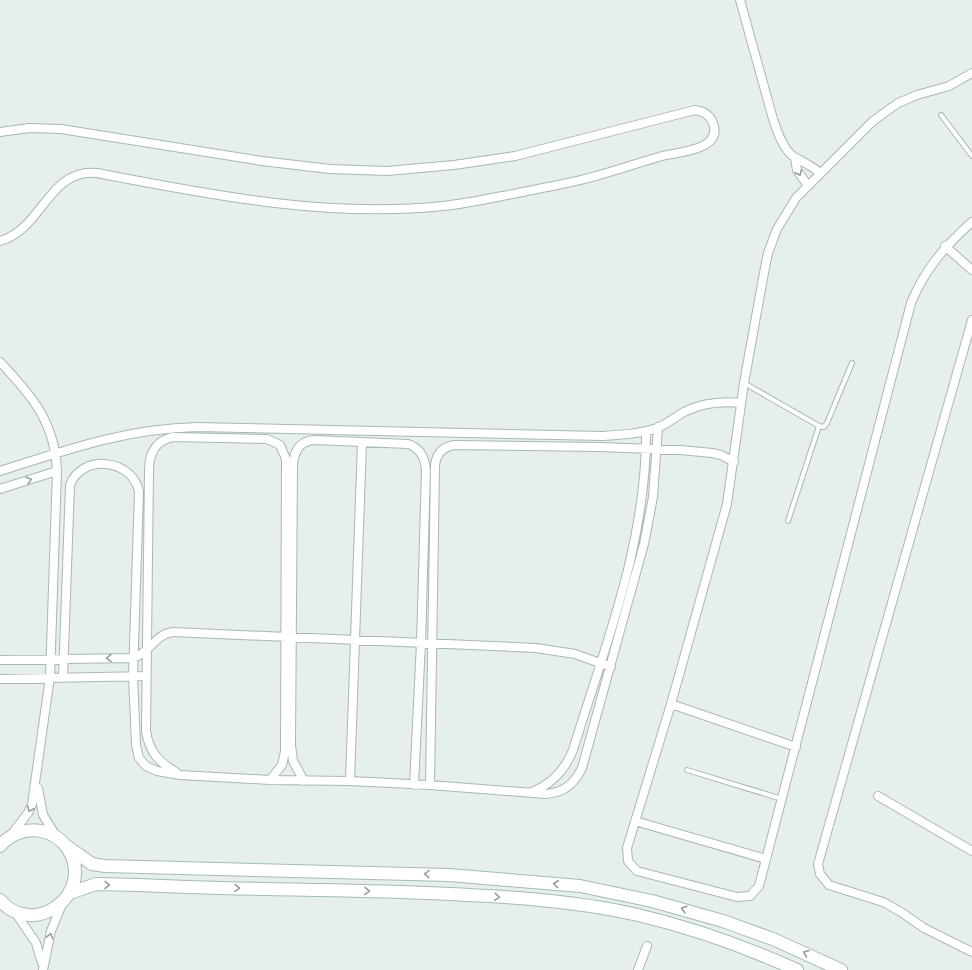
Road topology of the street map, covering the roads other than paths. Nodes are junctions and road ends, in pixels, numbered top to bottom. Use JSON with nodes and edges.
{"nodes":[{"id":1,"x":740,"y":0,"type":"edge"},
{"id":2,"x":972,"y":73,"type":"edge"},
{"id":3,"x":940,"y":115,"type":"dead end"},
{"id":4,"x":0,"y":132,"type":"edge"},
{"id":5,"x":972,"y":156,"type":"edge"},
{"id":6,"x":795,"y":158,"type":"junction"},
{"id":7,"x":820,"y":173,"type":"junction"},
{"id":8,"x":808,"y":186,"type":"junction"},
{"id":9,"x":972,"y":222,"type":"edge"},
{"id":10,"x":0,"y":241,"type":"edge"},
{"id":11,"x":945,"y":246,"type":"junction"},
{"id":12,"x":972,"y":270,"type":"edge"},
{"id":13,"x":972,"y":320,"type":"edge"},
{"id":14,"x":0,"y":362,"type":"edge"},
{"id":15,"x":852,"y":363,"type":"dead end"},
{"id":16,"x":744,"y":383,"type":"junction"},
{"id":17,"x":741,"y":403,"type":"junction"},
{"id":18,"x":819,"y":426,"type":"junction"},
{"id":19,"x":658,"y":427,"type":"junction"},
{"id":20,"x":646,"y":431,"type":"junction"},
{"id":21,"x":362,"y":442,"type":"junction"},
{"id":22,"x":646,"y":449,"type":"junction"},
{"id":23,"x":657,"y":449,"type":"junction"},
{"id":24,"x":56,"y":453,"type":"junction"},
{"id":25,"x":734,"y":462,"type":"junction"},
{"id":26,"x":57,"y":471,"type":"junction"},
{"id":27,"x":0,"y":472,"type":"edge"},
{"id":28,"x":0,"y":488,"type":"edge"},
{"id":29,"x":788,"y":521,"type":"dead end"},
{"id":30,"x":289,"y":637,"type":"junction"},
{"id":31,"x":356,"y":640,"type":"junction"},
{"id":32,"x":421,"y":644,"type":"junction"},
{"id":33,"x":433,"y":644,"type":"junction"},
{"id":34,"x":146,"y":652,"type":"junction"},
{"id":35,"x":133,"y":658,"type":"junction"},
{"id":36,"x":50,"y":659,"type":"junction"},
{"id":37,"x":63,"y":659,"type":"junction"},
{"id":38,"x":0,"y":660,"type":"edge"},
{"id":39,"x":600,"y":662,"type":"junction"},
{"id":40,"x":611,"y":667,"type":"junction"},
{"id":41,"x":50,"y":676,"type":"junction"},
{"id":42,"x":133,"y":676,"type":"junction"},
{"id":43,"x":146,"y":676,"type":"junction"},
{"id":44,"x":62,"y":677,"type":"junction"},
{"id":45,"x":0,"y":678,"type":"edge"},
{"id":46,"x":671,"y":704,"type":"junction"},
{"id":47,"x":796,"y":747,"type":"junction"},
{"id":48,"x":687,"y":770,"type":"dead end"},
{"id":49,"x":37,"y":775,"type":"junction"},
{"id":50,"x":180,"y":775,"type":"junction"},
{"id":51,"x":270,"y":780,"type":"junction"},
{"id":52,"x":304,"y":781,"type":"junction"},
{"id":53,"x":350,"y":781,"type":"junction"},
{"id":54,"x":414,"y":785,"type":"junction"},
{"id":55,"x":430,"y":785,"type":"junction"},
{"id":56,"x":530,"y":792,"type":"junction"},
{"id":57,"x":878,"y":796,"type":"dead end"},
{"id":58,"x":782,"y":799,"type":"junction"},
{"id":59,"x":635,"y":821,"type":"junction"},
{"id":60,"x":10,"y":837,"type":"junction"},
{"id":61,"x":62,"y":842,"type":"junction"},
{"id":62,"x":0,"y":846,"type":"edge"},
{"id":63,"x":972,"y":851,"type":"edge"},
{"id":64,"x":766,"y":859,"type":"junction"},
{"id":65,"x":70,"y":893,"type":"junction"},
{"id":66,"x":0,"y":900,"type":"edge"},
{"id":67,"x":62,"y":903,"type":"junction"},
{"id":68,"x":15,"y":911,"type":"junction"},
{"id":69,"x":647,"y":946,"type":"dead end"},
{"id":70,"x":972,"y":952,"type":"edge"},
{"id":71,"x":43,"y":970,"type":"edge"},
{"id":72,"x":638,"y":970,"type":"edge"},
{"id":73,"x":797,"y":970,"type":"edge"},
{"id":74,"x":841,"y":970,"type":"edge"}],
"edges":[{"from":1,"to":6,"type":"street"},
{"from":2,"to":7,"type":"street"},
{"from":3,"to":5,"type":"lane"},
{"from":4,"to":10,"type":"street"},
{"from":6,"to":7,"type":"street"},
{"from":6,"to":8,"type":"street","one_way":true},
{"from":7,"to":8,"type":"street"},
{"from":8,"to":16,"type":"street"},
{"from":9,"to":11,"type":"street"},
{"from":11,"to":12,"type":"street"},
{"from":11,"to":47,"type":"street"},
{"from":13,"to":70,"type":"street"},
{"from":14,"to":24,"type":"street"},
{"from":15,"to":18,"type":"lane"},
{"from":16,"to":17,"type":"street"},
{"from":16,"to":18,"type":"lane"},
{"from":17,"to":19,"type":"street"},
{"from":17,"to":25,"type":"street"},
{"from":18,"to":29,"type":"lane"},
{"from":19,"to":20,"type":"street"},
{"from":19,"to":23,"type":"street"},
{"from":20,"to":22,"type":"street"},
{"from":20,"to":24,"type":"street"},
{"from":21,"to":30,"type":"street"},
{"from":21,"to":31,"type":"street"},
{"from":21,"to":32,"type":"street"},
{"from":22,"to":23,"type":"street"},
{"from":22,"to":33,"type":"street"},
{"from":22,"to":39,"type":"street"},
{"from":23,"to":25,"type":"street"},
{"from":23,"to":40,"type":"street"},
{"from":24,"to":26,"type":"street"},
{"from":24,"to":27,"type":"street"},
{"from":25,"to":46,"type":"street"},
{"from":28,"to":26,"type":"street","one_way":true},
{"from":26,"to":36,"type":"street"},
{"from":30,"to":31,"type":"street"},
{"from":30,"to":34,"type":"street"},
{"from":30,"to":34,"type":"street"},
{"from":30,"to":51,"type":"street"},
{"from":30,"to":52,"type":"street"},
{"from":31,"to":32,"type":"street"},
{"from":31,"to":53,"type":"street"},
{"from":32,"to":33,"type":"street"},
{"from":32,"to":54,"type":"street"},
{"from":33,"to":39,"type":"street"},
{"from":33,"to":55,"type":"street"},
{"from":34,"to":35,"type":"street"},
{"from":34,"to":43,"type":"street"},
{"from":35,"to":37,"type":"street","one_way":true},
{"from":35,"to":37,"type":"street"},
{"from":35,"to":42,"type":"street"},
{"from":36,"to":37,"type":"street"},
{"from":36,"to":38,"type":"street"},
{"from":36,"to":41,"type":"street"},
{"from":37,"to":44,"type":"street"},
{"from":39,"to":40,"type":"street"},
{"from":39,"to":56,"type":"street"},
{"from":40,"to":56,"type":"street"},
{"from":41,"to":44,"type":"street"},
{"from":41,"to":45,"type":"street"},
{"from":41,"to":49,"type":"street"},
{"from":42,"to":43,"type":"street"},
{"from":42,"to":44,"type":"street"},
{"from":42,"to":50,"type":"street"},
{"from":43,"to":50,"type":"street"},
{"from":46,"to":47,"type":"street"},
{"from":46,"to":59,"type":"street"},
{"from":47,"to":58,"type":"street"},
{"from":48,"to":58,"type":"lane"},
{"from":49,"to":60,"type":"street","one_way":true},
{"from":49,"to":61,"type":"street"},
{"from":50,"to":51,"type":"street"},
{"from":51,"to":52,"type":"street"},
{"from":52,"to":53,"type":"street"},
{"from":53,"to":54,"type":"street"},
{"from":54,"to":55,"type":"street"},
{"from":55,"to":56,"type":"street"},
{"from":57,"to":63,"type":"street"},
{"from":58,"to":64,"type":"street"},
{"from":59,"to":64,"type":"street"},
{"from":59,"to":64,"type":"street"},
{"from":60,"to":61,"type":"street"},
{"from":60,"to":62,"type":"street"},
{"from":61,"to":65,"type":"street"},
{"from":74,"to":61,"type":"street","one_way":true},
{"from":65,"to":67,"type":"street"},
{"from":65,"to":73,"type":"street","one_way":true},
{"from":66,"to":68,"type":"street"},
{"from":67,"to":68,"type":"street"},
{"from":71,"to":67,"type":"street","one_way":true},
{"from":68,"to":71,"type":"street"},
{"from":69,"to":72,"type":"street"}]}
